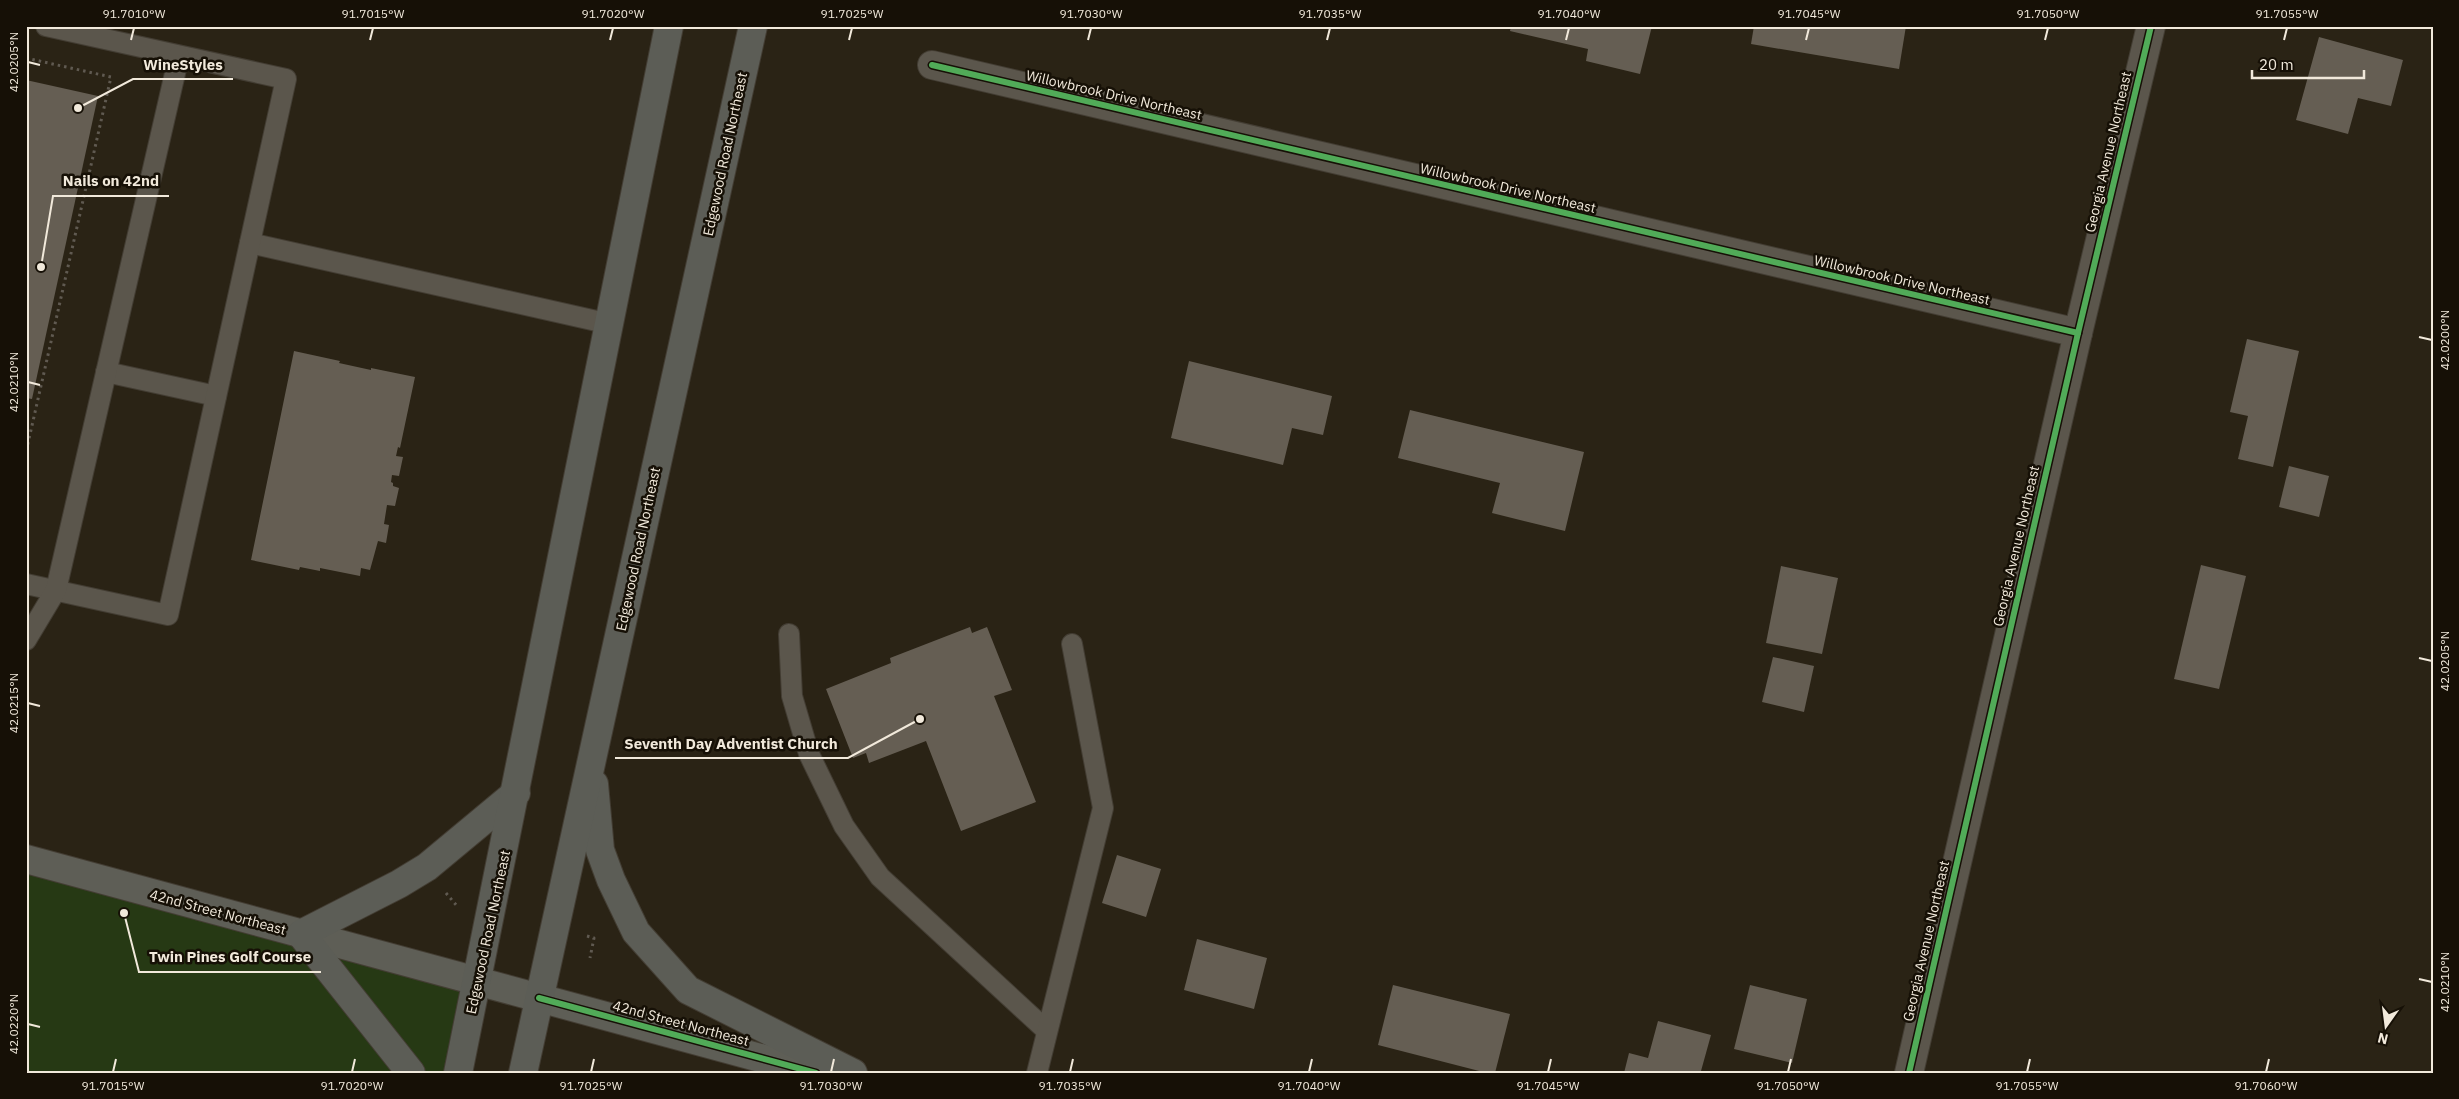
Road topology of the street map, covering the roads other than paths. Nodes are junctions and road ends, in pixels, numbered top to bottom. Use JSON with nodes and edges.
{"nodes":[{"id":1,"x":46,"y":26,"type":"edge"},
{"id":2,"x":670,"y":26,"type":"edge"},
{"id":3,"x":753,"y":26,"type":"edge"},
{"id":4,"x":2151,"y":26,"type":"edge"},
{"id":5,"x":179,"y":56,"type":"junction"},
{"id":6,"x":932,"y":64,"type":"dead end"},
{"id":7,"x":250,"y":243,"type":"junction"},
{"id":8,"x":610,"y":324,"type":"junction"},
{"id":9,"x":2078,"y":333,"type":"junction"},
{"id":10,"x":106,"y":372,"type":"junction"},
{"id":11,"x":216,"y":396,"type":"junction"},
{"id":12,"x":26,"y":584,"type":"edge"},
{"id":13,"x":56,"y":590,"type":"junction"},
{"id":14,"x":789,"y":634,"type":"dead end"},
{"id":15,"x":26,"y":640,"type":"edge"},
{"id":16,"x":1072,"y":644,"type":"dead end"},
{"id":17,"x":592,"y":757,"type":"junction"},
{"id":18,"x":516,"y":793,"type":"junction"},
{"id":19,"x":26,"y":859,"type":"edge"},
{"id":20,"x":301,"y":934,"type":"junction"},
{"id":21,"x":478,"y":982,"type":"junction"},
{"id":22,"x":539,"y":998,"type":"junction"},
{"id":23,"x":1046,"y":1030,"type":"junction"},
{"id":24,"x":410,"y":1073,"type":"edge"},
{"id":25,"x":458,"y":1073,"type":"edge"},
{"id":26,"x":523,"y":1073,"type":"edge"},
{"id":27,"x":816,"y":1073,"type":"edge"},
{"id":28,"x":853,"y":1073,"type":"edge"},
{"id":29,"x":1037,"y":1073,"type":"edge"},
{"id":30,"x":1909,"y":1073,"type":"edge"}],
"edges":[{"from":1,"to":5,"type":"lane"},
{"from":2,"to":8,"type":"main road","name":"Edgewood Road Northeast"},
{"from":3,"to":17,"type":"main road","name":"Edgewood Road Northeast"},
{"from":4,"to":9,"type":"street","name":"Georgia Avenue Northeast"},
{"from":5,"to":7,"type":"lane"},
{"from":5,"to":10,"type":"lane"},
{"from":6,"to":9,"type":"street","name":"Willowbrook Drive Northeast"},
{"from":7,"to":8,"type":"lane"},
{"from":7,"to":11,"type":"lane"},
{"from":8,"to":18,"type":"main road","name":"Edgewood Road Northeast"},
{"from":9,"to":30,"type":"street","name":"Georgia Avenue Northeast"},
{"from":10,"to":11,"type":"lane"},
{"from":10,"to":13,"type":"lane"},
{"from":11,"to":13,"type":"lane"},
{"from":12,"to":13,"type":"lane"},
{"from":13,"to":15,"type":"lane"},
{"from":14,"to":23,"type":"lane"},
{"from":16,"to":23,"type":"lane"},
{"from":17,"to":22,"type":"main road","name":"Edgewood Road Northeast"},
{"from":17,"to":28,"type":"main road"},
{"from":18,"to":20,"type":"main road"},
{"from":18,"to":21,"type":"main road","name":"Edgewood Road Northeast"},
{"from":19,"to":20,"type":"main road","name":"42nd Street Northeast"},
{"from":20,"to":21,"type":"main road","name":"42nd Street Northeast"},
{"from":20,"to":24,"type":"main road"},
{"from":21,"to":22,"type":"main road","name":"42nd Street Northeast"},
{"from":21,"to":25,"type":"main road","name":"Edgewood Road Northeast"},
{"from":22,"to":26,"type":"main road","name":"Edgewood Road Northeast"},
{"from":22,"to":27,"type":"main road","name":"42nd Street Northeast"},
{"from":23,"to":29,"type":"lane"}]}
